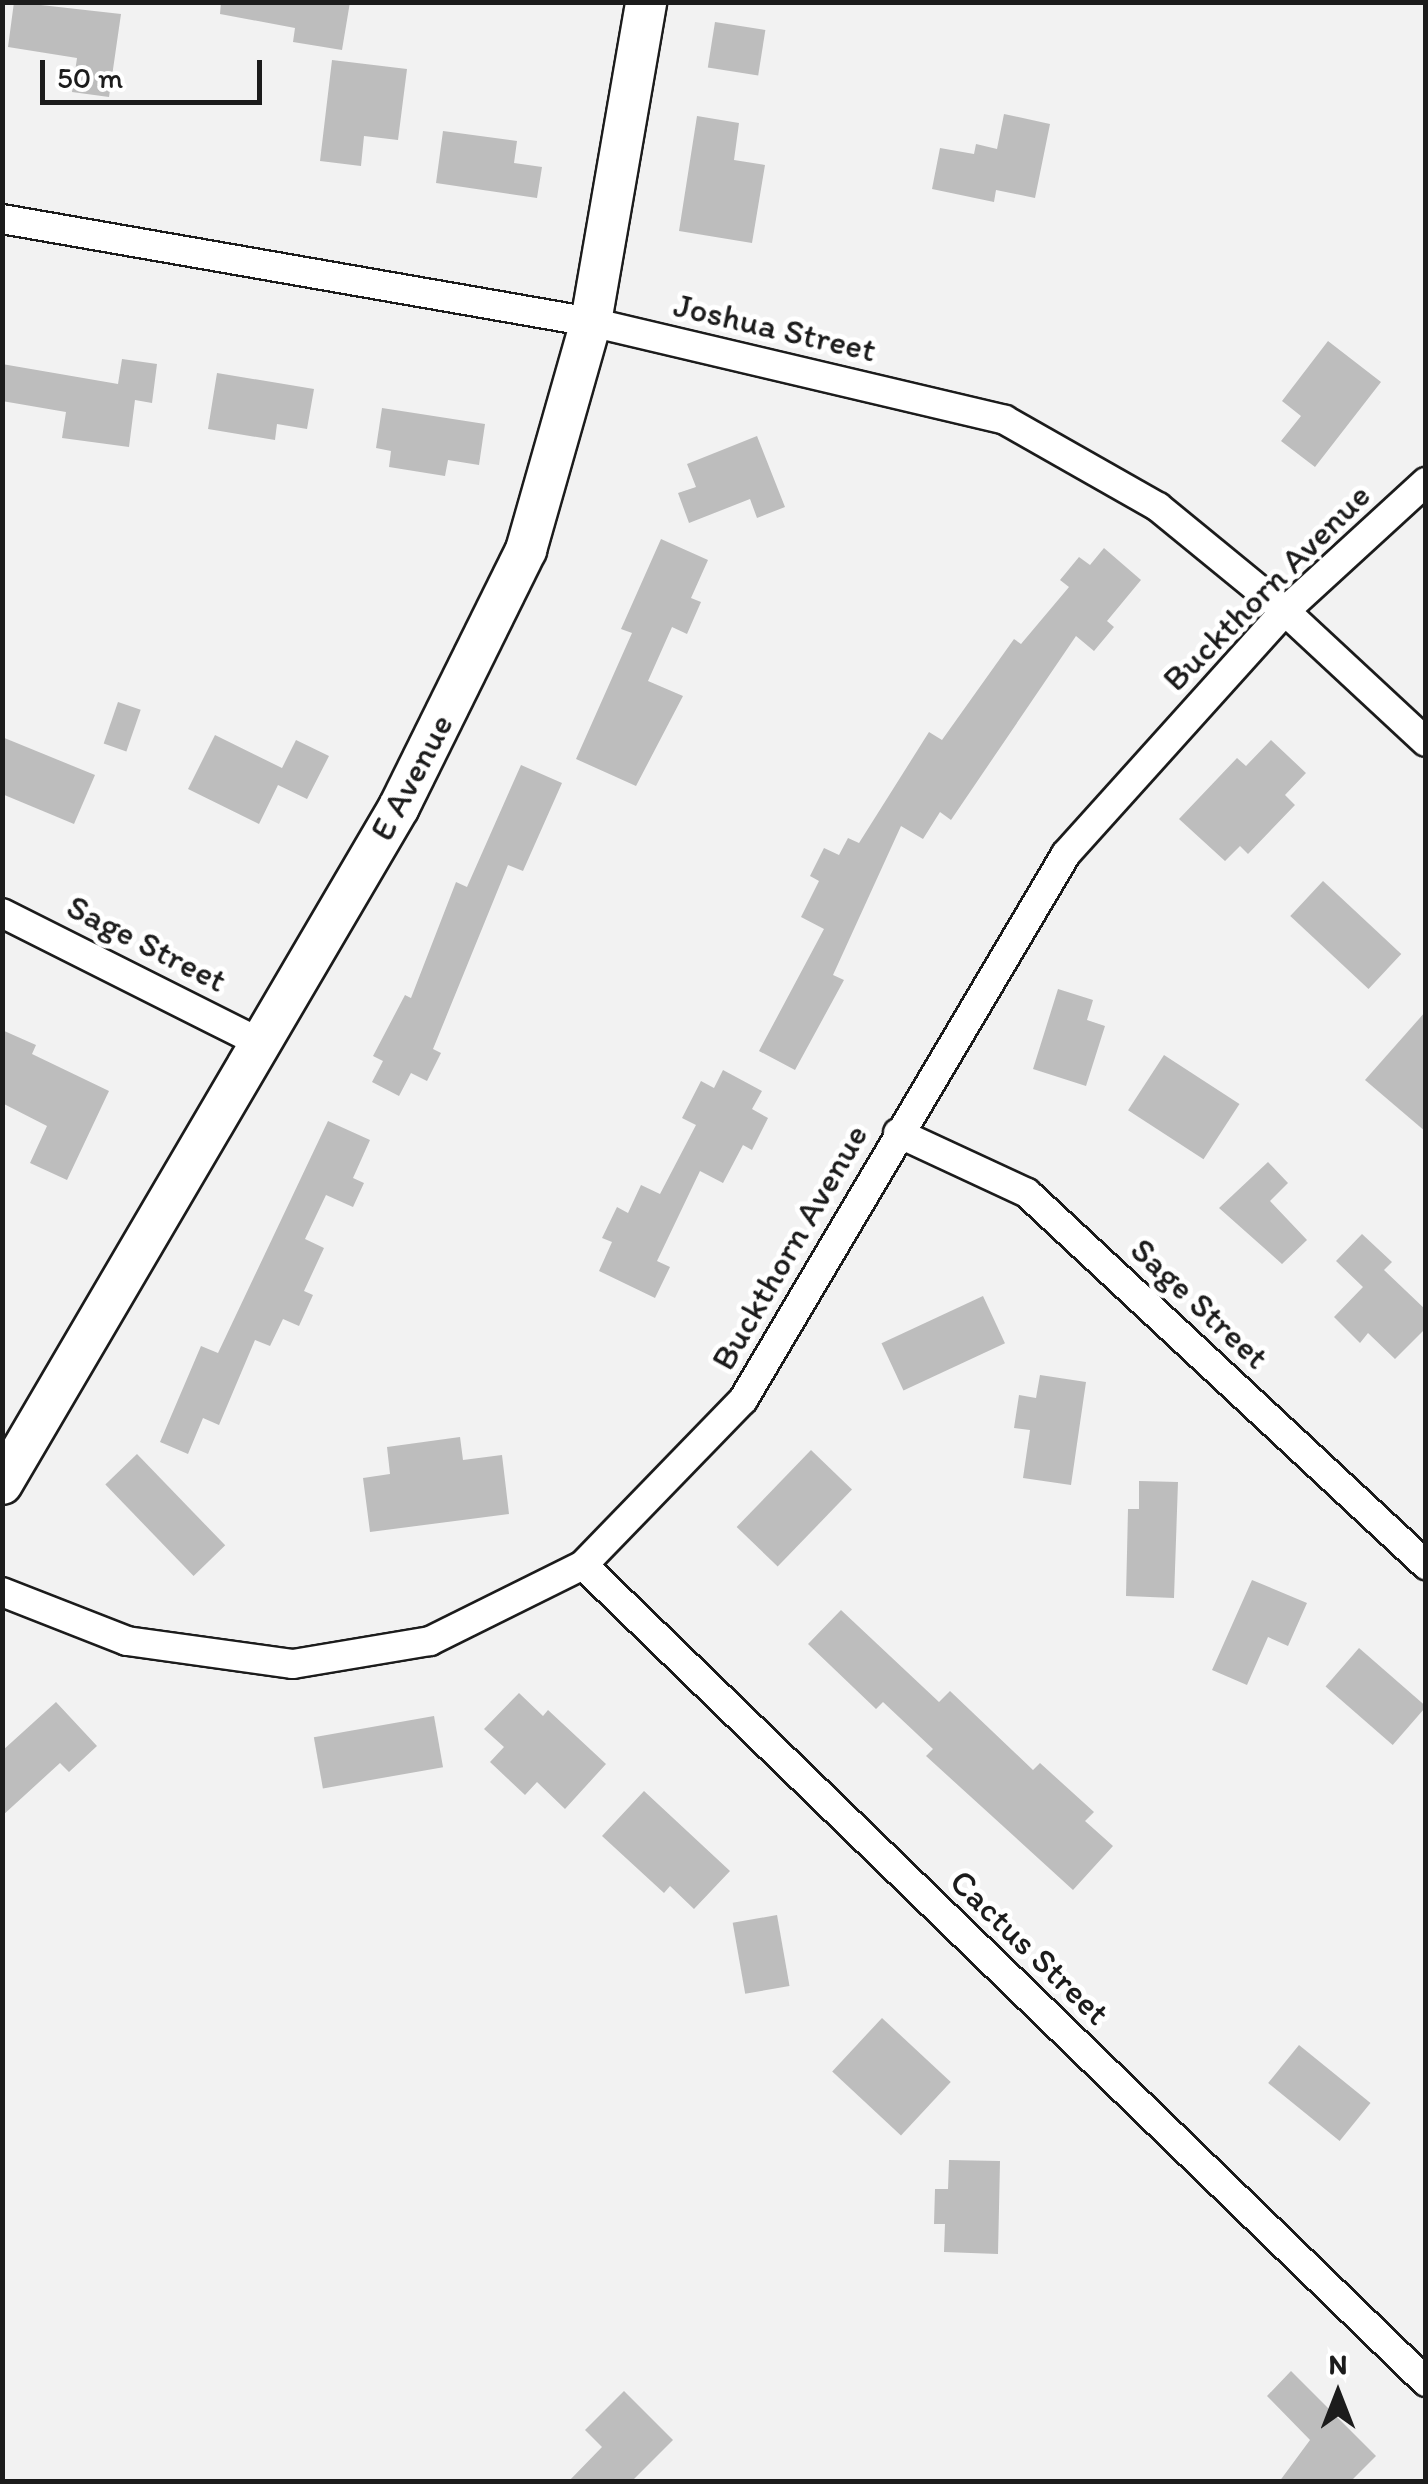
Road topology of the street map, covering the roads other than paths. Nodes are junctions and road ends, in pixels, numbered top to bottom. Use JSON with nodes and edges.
{"nodes":[{"id":1,"x":646,"y":2,"type":"edge"},
{"id":2,"x":2,"y":219,"type":"edge"},
{"id":3,"x":591,"y":322,"type":"junction"},
{"id":4,"x":1426,"y":482,"type":"edge"},
{"id":5,"x":1284,"y":611,"type":"junction"},
{"id":6,"x":1426,"y":742,"type":"edge"},
{"id":7,"x":2,"y":913,"type":"edge"},
{"id":8,"x":258,"y":1041,"type":"junction"},
{"id":9,"x":898,"y":1133,"type":"junction"},
{"id":10,"x":2,"y":1484,"type":"edge"},
{"id":11,"x":1426,"y":1565,"type":"edge"},
{"id":12,"x":583,"y":1566,"type":"junction"},
{"id":13,"x":2,"y":1592,"type":"edge"},
{"id":14,"x":1426,"y":2382,"type":"edge"}],
"edges":[{"from":1,"to":3,"type":"street","name":"E Avenue"},
{"from":2,"to":3,"type":"street","name":"Joshua Street"},
{"from":3,"to":5,"type":"street","name":"Joshua Street"},
{"from":3,"to":8,"type":"street","name":"E Avenue"},
{"from":4,"to":5,"type":"street","name":"Buckthorn Avenue"},
{"from":5,"to":6,"type":"street","name":"Joshua Street"},
{"from":5,"to":9,"type":"street","name":"Buckthorn Avenue"},
{"from":7,"to":8,"type":"street","name":"Sage Street"},
{"from":8,"to":10,"type":"street","name":"E Avenue"},
{"from":9,"to":11,"type":"street","name":"Sage Street"},
{"from":9,"to":12,"type":"street","name":"Buckthorn Avenue"},
{"from":12,"to":13,"type":"street","name":"Buckthorn Avenue"},
{"from":12,"to":14,"type":"street","name":"Cactus Street"}]}
